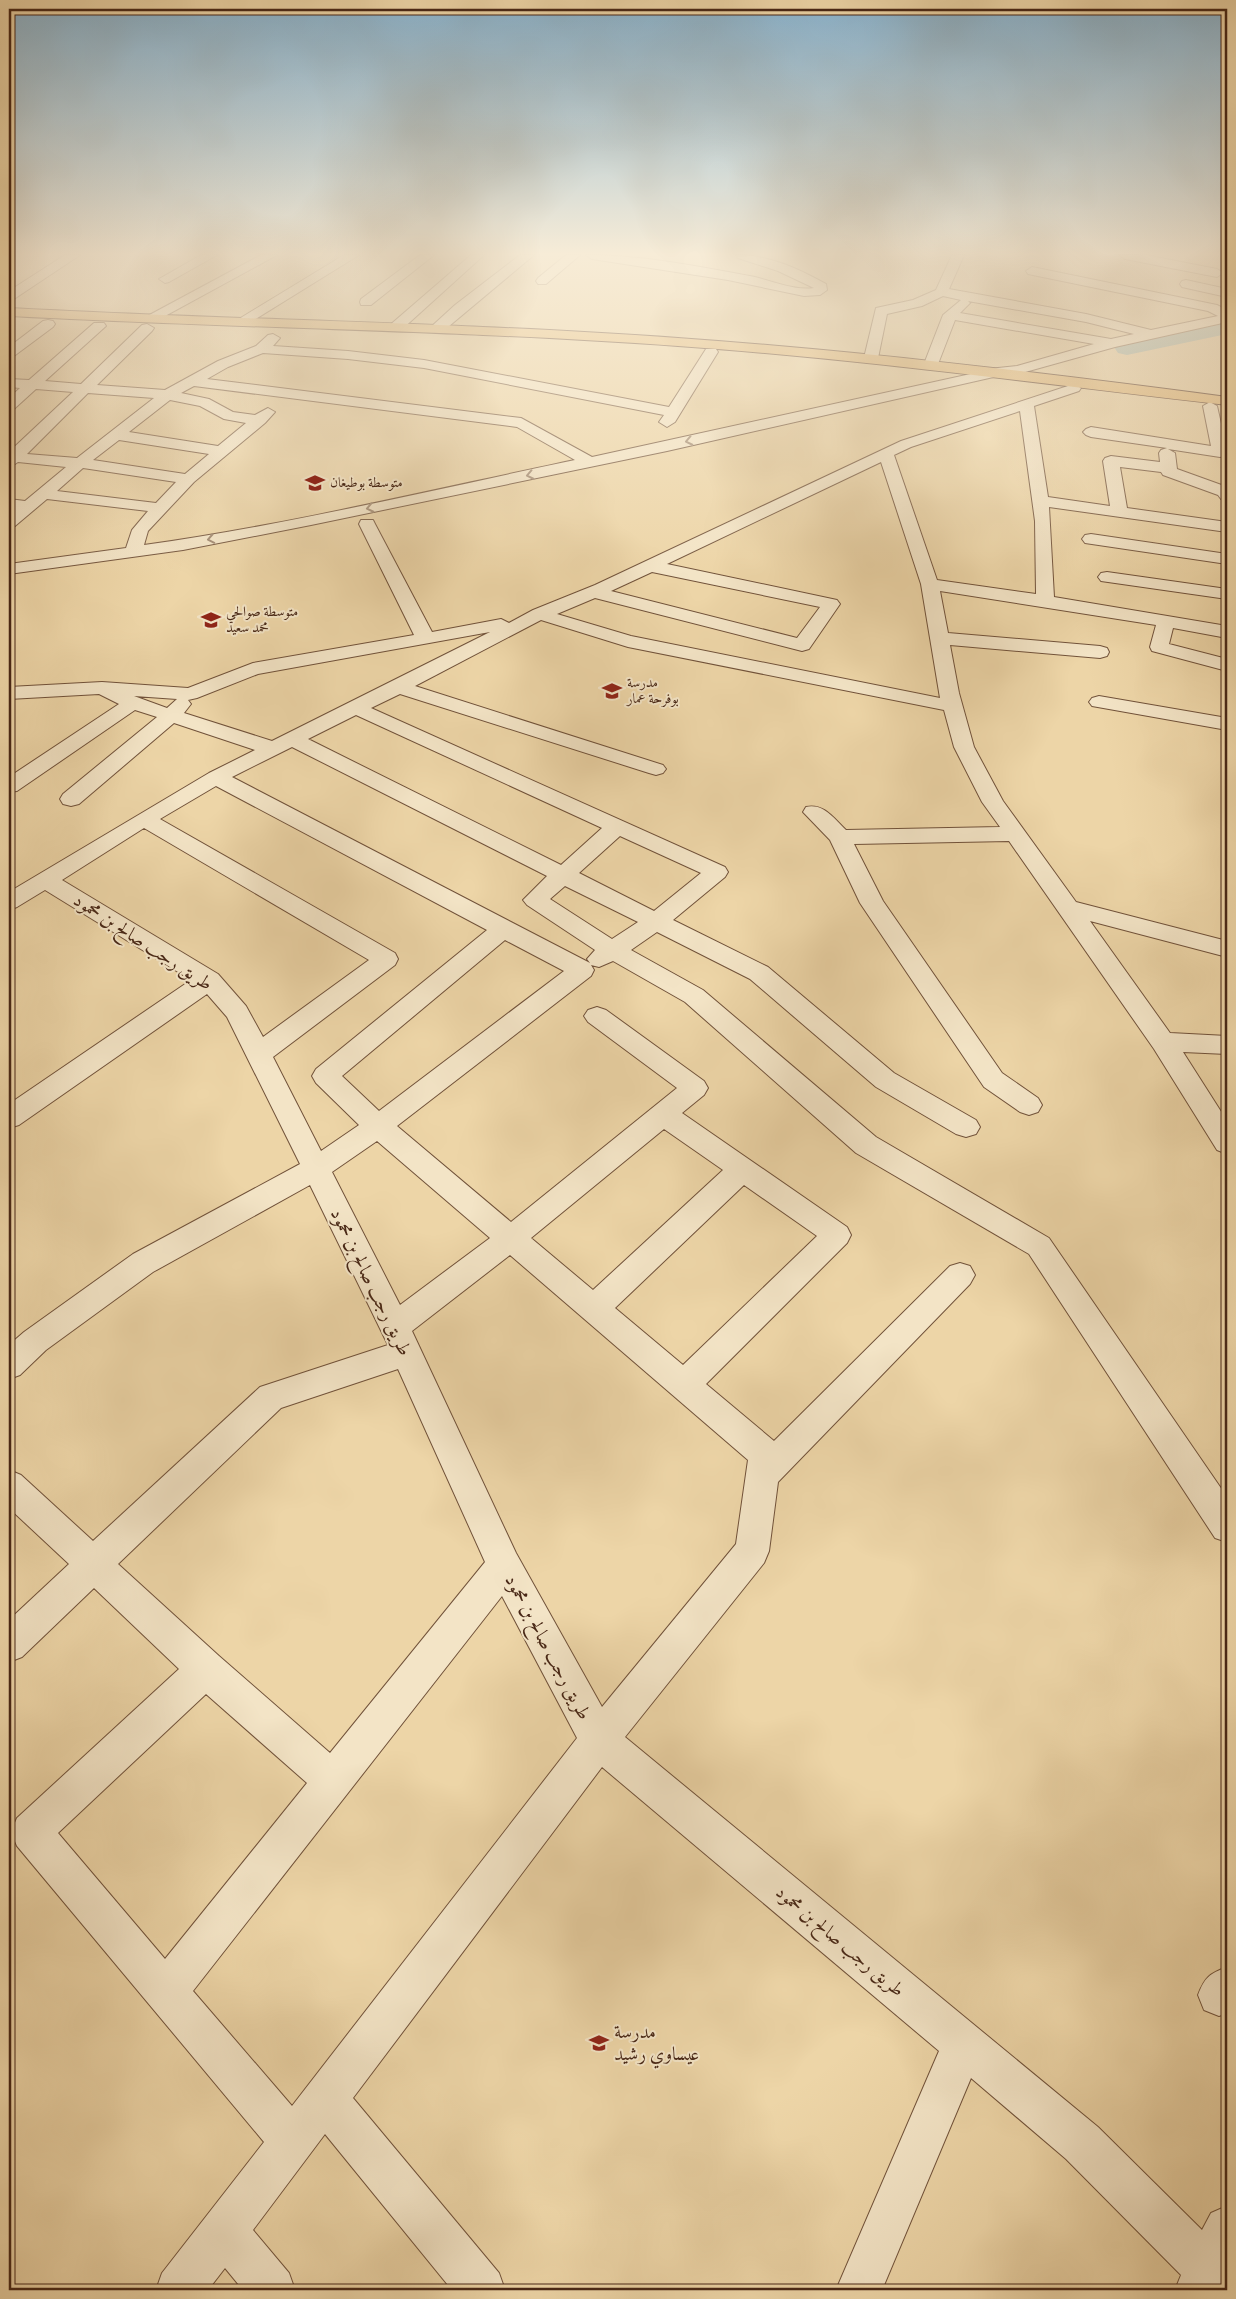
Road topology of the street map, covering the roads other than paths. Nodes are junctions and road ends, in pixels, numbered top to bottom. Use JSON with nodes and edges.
{"nodes":[{"id":1,"x":58,"y":362,"type":"edge"},
{"id":2,"x":111,"y":362,"type":"edge"},
{"id":3,"x":227,"y":362,"type":"edge"},
{"id":4,"x":410,"y":362,"type":"edge"},
{"id":5,"x":705,"y":362,"type":"edge"},
{"id":6,"x":820,"y":362,"type":"edge"},
{"id":7,"x":914,"y":362,"type":"edge"},
{"id":8,"x":1049,"y":362,"type":"edge"},
{"id":9,"x":931,"y":364,"type":"joint"},
{"id":10,"x":1011,"y":374,"type":"junction"},
{"id":11,"x":975,"y":377,"type":"junction"},
{"id":12,"x":190,"y":381,"type":"junction"},
{"id":13,"x":444,"y":382,"type":"dead end"},
{"id":14,"x":9,"y":383,"type":"edge"},
{"id":15,"x":32,"y":385,"type":"junction"},
{"id":16,"x":86,"y":388,"type":"junction"},
{"id":17,"x":1074,"y":388,"type":"junction"},
{"id":18,"x":288,"y":392,"type":"junction"},
{"id":19,"x":167,"y":395,"type":"junction"},
{"id":20,"x":1227,"y":401,"type":"edge"},
{"id":21,"x":1026,"y":403,"type":"junction"},
{"id":22,"x":9,"y":406,"type":"edge"},
{"id":23,"x":1210,"y":406,"type":"junction"},
{"id":24,"x":1227,"y":409,"type":"edge"},
{"id":25,"x":670,"y":417,"type":"junction"},
{"id":26,"x":260,"y":420,"type":"junction"},
{"id":27,"x":1091,"y":432,"type":"dead end"},
{"id":28,"x":728,"y":433,"type":"junction"},
{"id":29,"x":116,"y":435,"type":"junction"},
{"id":30,"x":1166,"y":443,"type":"junction"},
{"id":31,"x":223,"y":451,"type":"junction"},
{"id":32,"x":886,"y":454,"type":"junction"},
{"id":33,"x":11,"y":460,"type":"edge"},
{"id":34,"x":589,"y":462,"type":"junction"},
{"id":35,"x":80,"y":463,"type":"junction"},
{"id":36,"x":1168,"y":468,"type":"junction"},
{"id":37,"x":188,"y":479,"type":"junction"},
{"id":38,"x":44,"y":494,"type":"junction"},
{"id":39,"x":1227,"y":496,"type":"edge"},
{"id":40,"x":1040,"y":501,"type":"junction"},
{"id":41,"x":9,"y":504,"type":"edge"},
{"id":42,"x":29,"y":506,"type":"junction"},
{"id":43,"x":160,"y":508,"type":"junction"},
{"id":44,"x":1119,"y":512,"type":"junction"},
{"id":45,"x":9,"y":522,"type":"edge"},
{"id":46,"x":367,"y":524,"type":"junction"},
{"id":47,"x":1227,"y":527,"type":"edge"},
{"id":48,"x":1092,"y":539,"type":"dead end"},
{"id":49,"x":293,"y":540,"type":"dead end"},
{"id":50,"x":133,"y":552,"type":"junction"},
{"id":51,"x":218,"y":554,"type":"dead end"},
{"id":52,"x":1227,"y":559,"type":"edge"},
{"id":53,"x":650,"y":566,"type":"junction"},
{"id":54,"x":9,"y":568,"type":"edge"},
{"id":55,"x":1107,"y":577,"type":"dead end"},
{"id":56,"x":9,"y":584,"type":"edge"},
{"id":57,"x":930,"y":584,"type":"junction"},
{"id":58,"x":594,"y":592,"type":"junction"},
{"id":59,"x":1227,"y":594,"type":"edge"},
{"id":60,"x":1045,"y":600,"type":"junction"},
{"id":61,"x":531,"y":618,"type":"junction"},
{"id":62,"x":1166,"y":621,"type":"junction"},
{"id":63,"x":1227,"y":632,"type":"edge"},
{"id":64,"x":939,"y":638,"type":"junction"},
{"id":65,"x":426,"y":639,"type":"junction"},
{"id":66,"x":1100,"y":652,"type":"dead end"},
{"id":67,"x":1227,"y":665,"type":"edge"},
{"id":68,"x":399,"y":687,"type":"junction"},
{"id":69,"x":102,"y":688,"type":"junction"},
{"id":70,"x":9,"y":693,"type":"edge"},
{"id":71,"x":190,"y":694,"type":"junction"},
{"id":72,"x":1099,"y":702,"type":"dead end"},
{"id":73,"x":133,"y":703,"type":"junction"},
{"id":74,"x":952,"y":706,"type":"junction"},
{"id":75,"x":356,"y":708,"type":"junction"},
{"id":76,"x":172,"y":716,"type":"junction"},
{"id":77,"x":1227,"y":724,"type":"edge"},
{"id":78,"x":283,"y":744,"type":"junction"},
{"id":79,"x":656,"y":769,"type":"dead end"},
{"id":80,"x":216,"y":778,"type":"junction"},
{"id":81,"x":9,"y":786,"type":"edge"},
{"id":82,"x":71,"y":799,"type":"dead end"},
{"id":83,"x":814,"y":812,"type":"dead end"},
{"id":84,"x":144,"y":819,"type":"junction"},
{"id":85,"x":617,"y":827,"type":"junction"},
{"id":86,"x":1016,"y":834,"type":"junction"},
{"id":87,"x":840,"y":837,"type":"junction"},
{"id":88,"x":564,"y":876,"type":"junction"},
{"id":89,"x":46,"y":880,"type":"junction"},
{"id":90,"x":11,"y":898,"type":"edge"},
{"id":91,"x":1069,"y":908,"type":"junction"},
{"id":92,"x":656,"y":922,"type":"junction"},
{"id":93,"x":504,"y":928,"type":"junction"},
{"id":94,"x":1227,"y":949,"type":"edge"},
{"id":95,"x":612,"y":950,"type":"junction"},
{"id":96,"x":582,"y":970,"type":"junction"},
{"id":97,"x":210,"y":980,"type":"junction"},
{"id":98,"x":597,"y":1016,"type":"dead end"},
{"id":99,"x":1163,"y":1042,"type":"junction"},
{"id":100,"x":1227,"y":1045,"type":"edge"},
{"id":101,"x":258,"y":1054,"type":"junction"},
{"id":102,"x":1029,"y":1105,"type":"dead end"},
{"id":103,"x":663,"y":1114,"type":"junction"},
{"id":104,"x":9,"y":1118,"type":"edge"},
{"id":105,"x":378,"y":1126,"type":"junction"},
{"id":106,"x":966,"y":1127,"type":"dead end"},
{"id":107,"x":1225,"y":1137,"type":"edge"},
{"id":108,"x":316,"y":1169,"type":"junction"},
{"id":109,"x":742,"y":1169,"type":"junction"},
{"id":110,"x":511,"y":1238,"type":"junction"},
{"id":111,"x":960,"y":1275,"type":"dead end"},
{"id":112,"x":594,"y":1309,"type":"junction"},
{"id":113,"x":400,"y":1340,"type":"junction"},
{"id":114,"x":9,"y":1365,"type":"edge"},
{"id":115,"x":684,"y":1385,"type":"junction"},
{"id":116,"x":763,"y":1474,"type":"junction"},
{"id":117,"x":9,"y":1486,"type":"edge"},
{"id":118,"x":1227,"y":1526,"type":"edge"},
{"id":119,"x":92,"y":1564,"type":"junction"},
{"id":120,"x":504,"y":1565,"type":"junction"},
{"id":121,"x":9,"y":1644,"type":"edge"},
{"id":122,"x":206,"y":1669,"type":"junction"},
{"id":123,"x":599,"y":1740,"type":"junction"},
{"id":124,"x":333,"y":1781,"type":"junction"},
{"id":125,"x":166,"y":1991,"type":"junction"},
{"id":126,"x":964,"y":2044,"type":"junction"},
{"id":127,"x":326,"y":2099,"type":"junction"},
{"id":128,"x":293,"y":2142,"type":"junction"},
{"id":129,"x":1227,"y":2229,"type":"edge"},
{"id":130,"x":225,"y":2231,"type":"junction"},
{"id":131,"x":1211,"y":2283,"type":"edge"},
{"id":132,"x":179,"y":2290,"type":"edge"},
{"id":133,"x":272,"y":2290,"type":"edge"},
{"id":134,"x":482,"y":2290,"type":"edge"},
{"id":135,"x":859,"y":2290,"type":"edge"}],
"edges":[{"from":1,"to":15,"type":"street"},
{"from":2,"to":16,"type":"street"},
{"from":3,"to":12,"type":"street"},
{"from":4,"to":25,"type":"street"},
{"from":5,"to":25,"type":"street"},
{"from":6,"to":11,"type":"highway"},
{"from":7,"to":9,"type":"highway"},
{"from":8,"to":10,"type":"street"},
{"from":9,"to":10,"type":"highway"},
{"from":10,"to":11,"type":"street"},
{"from":10,"to":17,"type":"highway"},
{"from":10,"to":20,"type":"highway"},
{"from":10,"to":46,"type":"street"},
{"from":11,"to":28,"type":"street"},
{"from":12,"to":18,"type":"street"},
{"from":12,"to":19,"type":"street"},
{"from":13,"to":25,"type":"street"},
{"from":14,"to":15,"type":"street"},
{"from":15,"to":16,"type":"street"},
{"from":15,"to":22,"type":"street"},
{"from":16,"to":19,"type":"street"},
{"from":16,"to":33,"type":"street"},
{"from":17,"to":21,"type":"street"},
{"from":17,"to":23,"type":"highway"},
{"from":18,"to":26,"type":"street"},
{"from":18,"to":34,"type":"street"},
{"from":19,"to":26,"type":"street"},
{"from":19,"to":29,"type":"street"},
{"from":21,"to":32,"type":"street"},
{"from":21,"to":40,"type":"street"},
{"from":23,"to":24,"type":"highway"},
{"from":23,"to":30,"type":"street"},
{"from":25,"to":28,"type":"street"},
{"from":26,"to":31,"type":"street"},
{"from":27,"to":30,"type":"street"},
{"from":28,"to":34,"type":"street","one_way":true},
{"from":29,"to":31,"type":"street"},
{"from":29,"to":35,"type":"street"},
{"from":30,"to":36,"type":"street"},
{"from":31,"to":37,"type":"street"},
{"from":32,"to":53,"type":"street"},
{"from":32,"to":57,"type":"street"},
{"from":33,"to":35,"type":"street"},
{"from":34,"to":50,"type":"street","one_way":true},
{"from":35,"to":37,"type":"street"},
{"from":35,"to":38,"type":"street"},
{"from":36,"to":39,"type":"street"},
{"from":36,"to":44,"type":"street"},
{"from":37,"to":43,"type":"street"},
{"from":38,"to":42,"type":"street"},
{"from":38,"to":43,"type":"street"},
{"from":40,"to":44,"type":"street"},
{"from":40,"to":60,"type":"street"},
{"from":41,"to":42,"type":"street"},
{"from":42,"to":45,"type":"street"},
{"from":43,"to":50,"type":"street"},
{"from":44,"to":47,"type":"street"},
{"from":46,"to":49,"type":"street"},
{"from":46,"to":65,"type":"street"},
{"from":48,"to":52,"type":"street"},
{"from":50,"to":54,"type":"street"},
{"from":51,"to":56,"type":"street"},
{"from":53,"to":58,"type":"street"},
{"from":53,"to":58,"type":"street"},
{"from":55,"to":59,"type":"street"},
{"from":57,"to":60,"type":"street"},
{"from":57,"to":64,"type":"street"},
{"from":58,"to":61,"type":"street"},
{"from":60,"to":62,"type":"street"},
{"from":61,"to":65,"type":"street"},
{"from":61,"to":68,"type":"street"},
{"from":61,"to":74,"type":"street"},
{"from":62,"to":63,"type":"street"},
{"from":62,"to":67,"type":"street"},
{"from":64,"to":66,"type":"street"},
{"from":64,"to":74,"type":"street"},
{"from":65,"to":71,"type":"street"},
{"from":68,"to":75,"type":"street"},
{"from":68,"to":79,"type":"street"},
{"from":69,"to":70,"type":"street"},
{"from":69,"to":71,"type":"street"},
{"from":69,"to":73,"type":"street"},
{"from":71,"to":76,"type":"street"},
{"from":72,"to":77,"type":"street"},
{"from":73,"to":76,"type":"street"},
{"from":73,"to":81,"type":"street"},
{"from":74,"to":86,"type":"street"},
{"from":75,"to":78,"type":"street"},
{"from":75,"to":85,"type":"street"},
{"from":76,"to":78,"type":"street"},
{"from":76,"to":82,"type":"street"},
{"from":78,"to":80,"type":"street"},
{"from":78,"to":88,"type":"street"},
{"from":80,"to":84,"type":"street"},
{"from":80,"to":93,"type":"street"},
{"from":83,"to":87,"type":"street"},
{"from":84,"to":89,"type":"street"},
{"from":84,"to":101,"type":"street"},
{"from":85,"to":88,"type":"street"},
{"from":85,"to":92,"type":"street"},
{"from":86,"to":87,"type":"street"},
{"from":86,"to":91,"type":"street"},
{"from":87,"to":102,"type":"street"},
{"from":88,"to":92,"type":"street"},
{"from":88,"to":95,"type":"street"},
{"from":89,"to":90,"type":"street"},
{"from":89,"to":97,"type":"street","name":"طريق رجب صالح بن محمود"},
{"from":91,"to":94,"type":"street"},
{"from":91,"to":99,"type":"street"},
{"from":92,"to":95,"type":"street"},
{"from":92,"to":106,"type":"street"},
{"from":93,"to":96,"type":"street"},
{"from":93,"to":105,"type":"street"},
{"from":95,"to":96,"type":"street"},
{"from":95,"to":118,"type":"street"},
{"from":96,"to":105,"type":"street"},
{"from":97,"to":101,"type":"street","name":"طريق رجب صالح بن محمود"},
{"from":97,"to":104,"type":"street"},
{"from":98,"to":103,"type":"street"},
{"from":99,"to":100,"type":"street"},
{"from":99,"to":107,"type":"street"},
{"from":101,"to":108,"type":"street","name":"طريق رجب صالح بن محمود"},
{"from":103,"to":109,"type":"street"},
{"from":103,"to":110,"type":"street"},
{"from":105,"to":108,"type":"street"},
{"from":105,"to":110,"type":"street"},
{"from":108,"to":113,"type":"street","name":"طريق رجب صالح بن محمود"},
{"from":108,"to":114,"type":"street"},
{"from":109,"to":112,"type":"street"},
{"from":109,"to":115,"type":"street"},
{"from":110,"to":112,"type":"street"},
{"from":110,"to":113,"type":"street"},
{"from":111,"to":116,"type":"street"},
{"from":112,"to":115,"type":"street"},
{"from":113,"to":119,"type":"street"},
{"from":113,"to":120,"type":"street","name":"طريق رجب صالح بن محمود"},
{"from":115,"to":116,"type":"street"},
{"from":116,"to":123,"type":"street"},
{"from":117,"to":119,"type":"street"},
{"from":119,"to":121,"type":"street"},
{"from":119,"to":122,"type":"street"},
{"from":120,"to":123,"type":"street","name":"طريق رجب صالح بن محمود"},
{"from":120,"to":124,"type":"street"},
{"from":122,"to":124,"type":"street"},
{"from":122,"to":125,"type":"street"},
{"from":123,"to":126,"type":"street","name":"طريق رجب صالح بن محمود"},
{"from":123,"to":127,"type":"street"},
{"from":124,"to":125,"type":"street"},
{"from":125,"to":128,"type":"street"},
{"from":126,"to":131,"type":"street","name":"طريق رجب صالح بن محمود"},
{"from":126,"to":135,"type":"street"},
{"from":127,"to":128,"type":"street"},
{"from":127,"to":134,"type":"street"},
{"from":128,"to":130,"type":"street"},
{"from":129,"to":131,"type":"street"},
{"from":130,"to":132,"type":"street"},
{"from":130,"to":133,"type":"street"}]}
